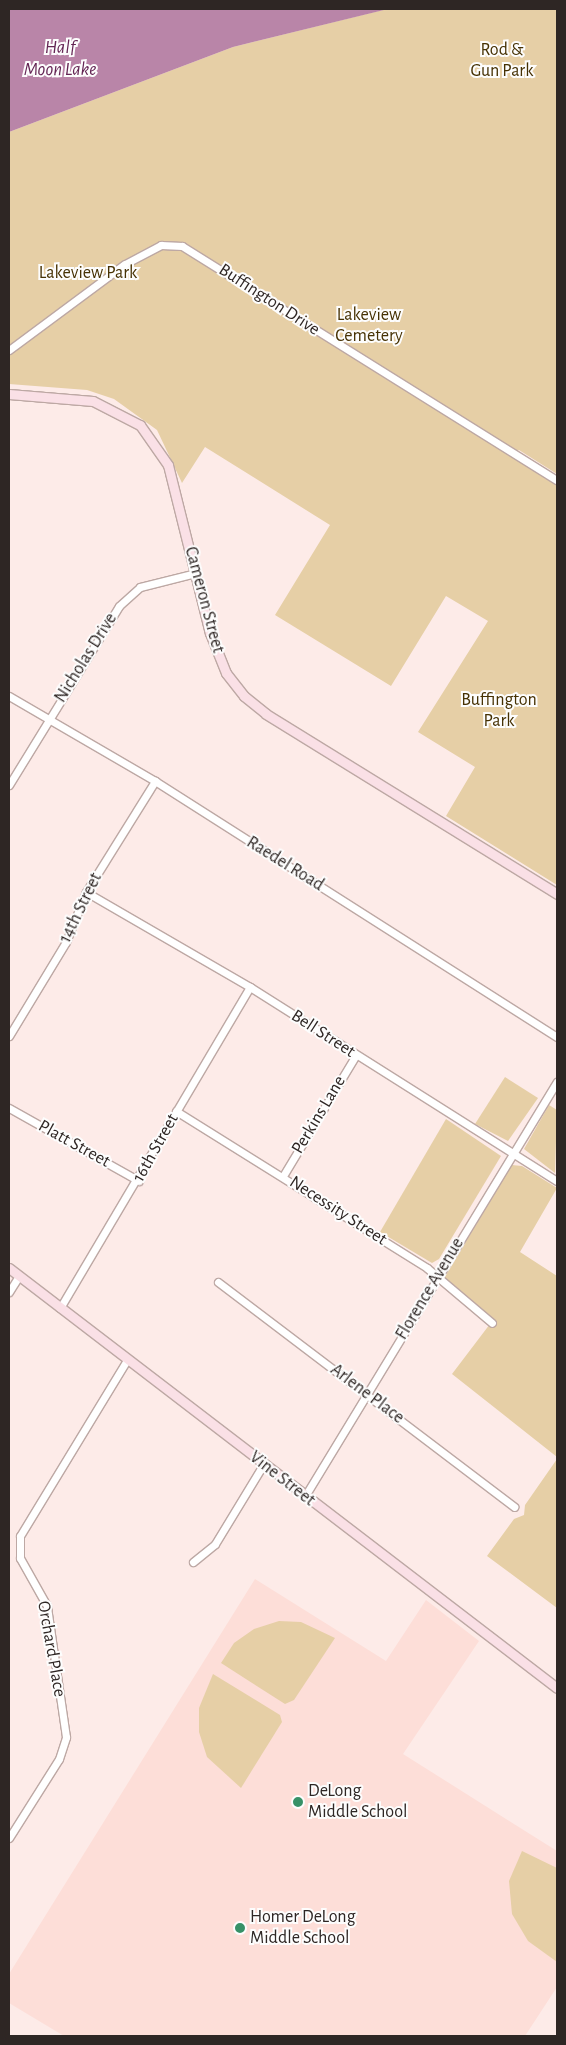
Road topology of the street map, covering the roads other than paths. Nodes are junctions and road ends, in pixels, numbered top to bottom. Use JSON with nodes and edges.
{"nodes":[{"id":1,"x":9,"y":350,"type":"edge"},
{"id":2,"x":9,"y":394,"type":"edge"},
{"id":3,"x":557,"y":480,"type":"edge"},
{"id":4,"x":196,"y":573,"type":"junction"},
{"id":5,"x":9,"y":696,"type":"edge"},
{"id":6,"x":48,"y":719,"type":"junction"},
{"id":7,"x":155,"y":782,"type":"junction"},
{"id":8,"x":9,"y":785,"type":"edge"},
{"id":9,"x":86,"y":892,"type":"junction"},
{"id":10,"x":557,"y":894,"type":"edge"},
{"id":11,"x":250,"y":987,"type":"junction"},
{"id":12,"x":9,"y":1036,"type":"edge"},
{"id":13,"x":557,"y":1037,"type":"edge"},
{"id":14,"x":356,"y":1055,"type":"junction"},
{"id":15,"x":557,"y":1082,"type":"edge"},
{"id":16,"x":9,"y":1108,"type":"edge"},
{"id":17,"x":176,"y":1111,"type":"junction"},
{"id":18,"x":513,"y":1152,"type":"junction"},
{"id":19,"x":283,"y":1176,"type":"junction"},
{"id":20,"x":139,"y":1180,"type":"junction"},
{"id":21,"x":557,"y":1181,"type":"edge"},
{"id":22,"x":9,"y":1268,"type":"edge"},
{"id":23,"x":19,"y":1276,"type":"junction"},
{"id":24,"x":436,"y":1278,"type":"junction"},
{"id":25,"x":218,"y":1282,"type":"dead end"},
{"id":26,"x":9,"y":1292,"type":"edge"},
{"id":27,"x":60,"y":1308,"type":"junction"},
{"id":28,"x":492,"y":1323,"type":"dead end"},
{"id":29,"x":127,"y":1360,"type":"junction"},
{"id":30,"x":365,"y":1393,"type":"junction"},
{"id":31,"x":263,"y":1465,"type":"junction"},
{"id":32,"x":304,"y":1496,"type":"junction"},
{"id":33,"x":514,"y":1507,"type":"dead end"},
{"id":34,"x":193,"y":1562,"type":"dead end"},
{"id":35,"x":557,"y":1688,"type":"edge"},
{"id":36,"x":9,"y":1838,"type":"edge"}],
"edges":[{"from":1,"to":3,"type":"street","name":"Buffington Drive"},
{"from":2,"to":4,"type":"main road","name":"Cameron Street"},
{"from":4,"to":6,"type":"street","name":"Nicholas Drive"},
{"from":4,"to":10,"type":"main road","name":"Cameron Street"},
{"from":5,"to":6,"type":"street","name":"Raedel Road"},
{"from":6,"to":7,"type":"street","name":"Raedel Road"},
{"from":6,"to":8,"type":"street","name":"Nicholas Drive"},
{"from":7,"to":9,"type":"street","name":"14th Street"},
{"from":7,"to":13,"type":"street","name":"Raedel Road"},
{"from":9,"to":11,"type":"street","name":"Bell Street"},
{"from":9,"to":12,"type":"street","name":"14th Street"},
{"from":11,"to":14,"type":"street","name":"Bell Street"},
{"from":11,"to":17,"type":"street","name":"16th Street"},
{"from":14,"to":18,"type":"street","name":"Bell Street"},
{"from":14,"to":19,"type":"street","name":"Perkins Lane"},
{"from":15,"to":18,"type":"street","name":"Florence Avenue"},
{"from":16,"to":20,"type":"street","name":"Platt Street"},
{"from":17,"to":19,"type":"street","name":"Necessity Street"},
{"from":17,"to":20,"type":"street","name":"16th Street"},
{"from":18,"to":21,"type":"street","name":"Bell Street"},
{"from":18,"to":24,"type":"street","name":"Florence Avenue"},
{"from":19,"to":24,"type":"street","name":"Necessity Street"},
{"from":20,"to":27,"type":"street","name":"16th Street"},
{"from":22,"to":23,"type":"main road","name":"Vine Street"},
{"from":23,"to":26,"type":"street"},
{"from":23,"to":27,"type":"main road","name":"Vine Street"},
{"from":24,"to":28,"type":"street","name":"Necessity Street"},
{"from":24,"to":30,"type":"street","name":"Florence Avenue"},
{"from":25,"to":30,"type":"street","name":"Arlene Place"},
{"from":27,"to":29,"type":"main road","name":"Vine Street"},
{"from":29,"to":31,"type":"main road","name":"Vine Street"},
{"from":29,"to":36,"type":"street","name":"Orchard Place"},
{"from":30,"to":32,"type":"street","name":"Florence Avenue"},
{"from":30,"to":33,"type":"street","name":"Arlene Place"},
{"from":31,"to":32,"type":"main road","name":"Vine Street"},
{"from":31,"to":34,"type":"street"},
{"from":32,"to":35,"type":"main road","name":"Vine Street"}]}
